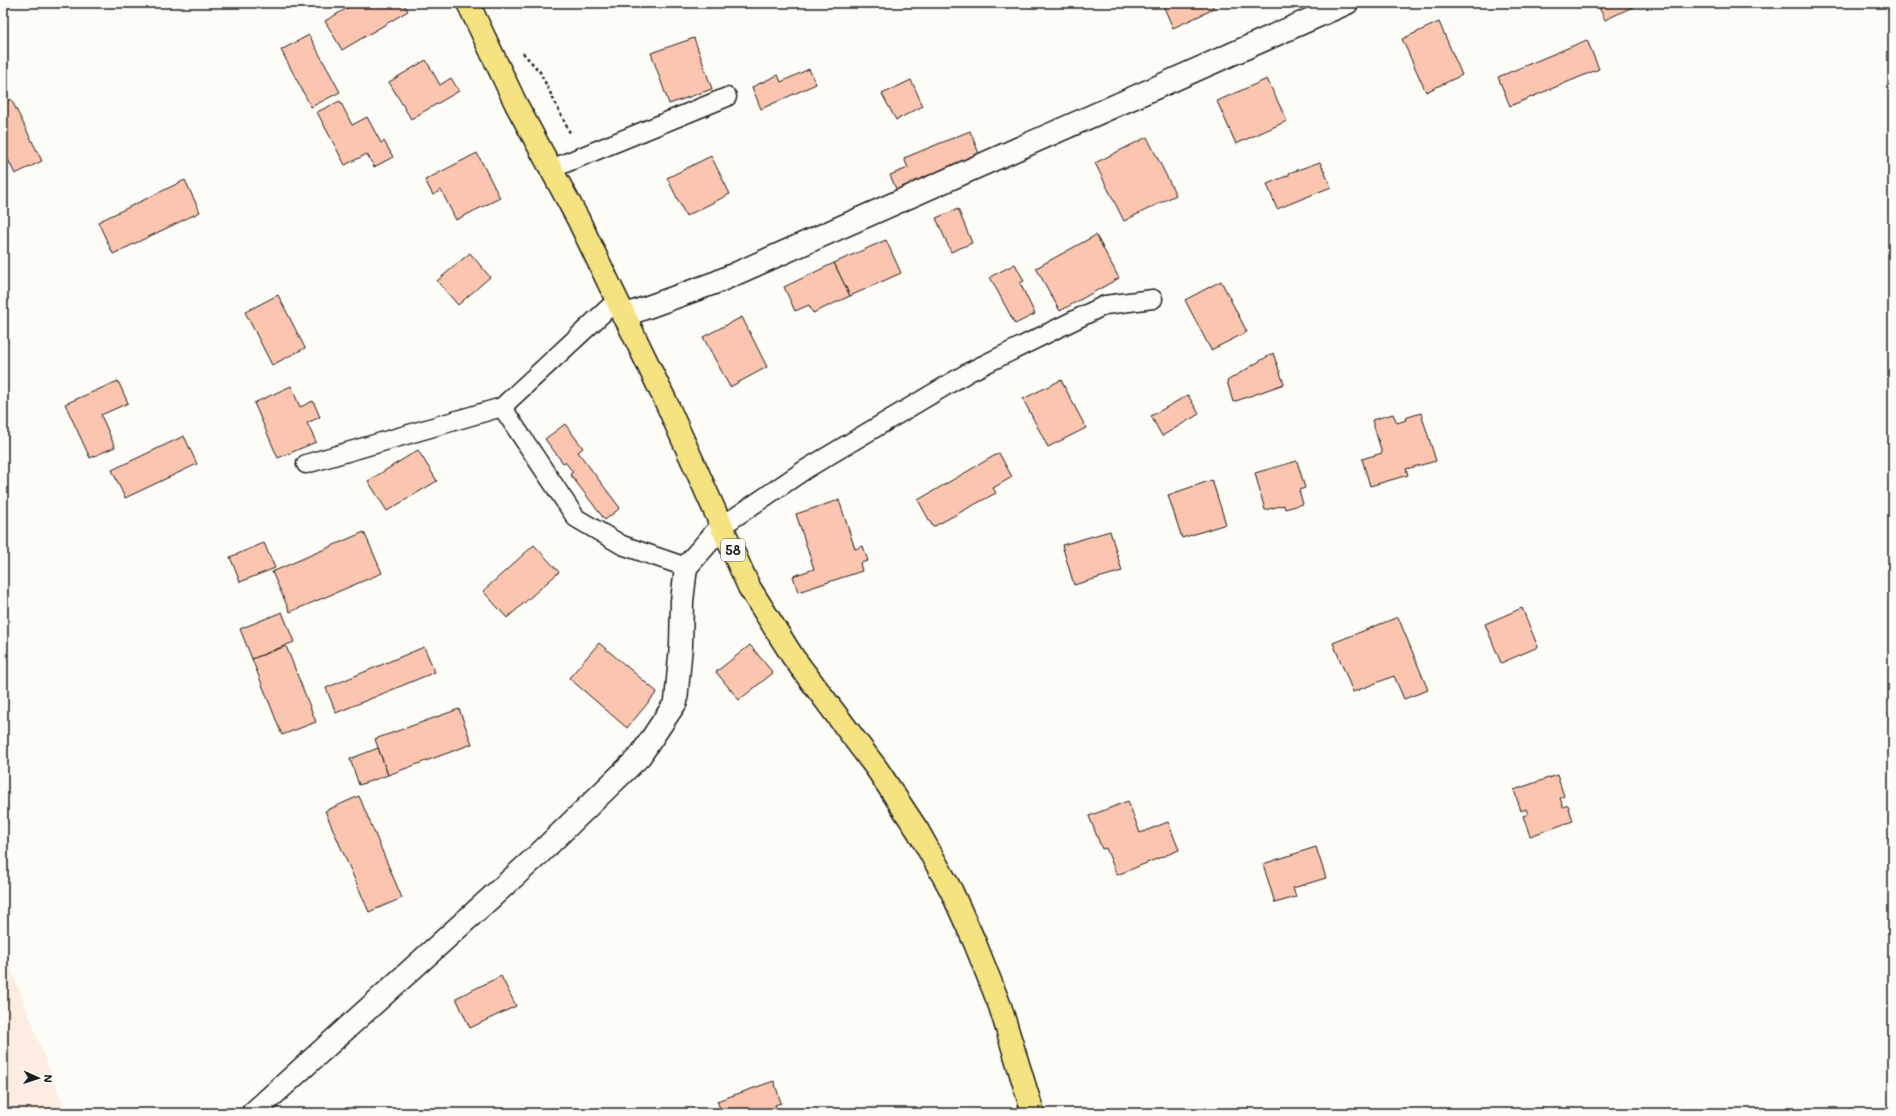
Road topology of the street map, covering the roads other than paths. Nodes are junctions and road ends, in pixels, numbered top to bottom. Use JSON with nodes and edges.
{"nodes":[{"id":1,"x":468,"y":3,"type":"edge"},
{"id":2,"x":1347,"y":3,"type":"edge"},
{"id":3,"x":727,"y":97,"type":"dead end"},
{"id":4,"x":551,"y":169,"type":"junction"},
{"id":5,"x":1153,"y":299,"type":"dead end"},
{"id":6,"x":620,"y":309,"type":"junction"},
{"id":7,"x":502,"y":407,"type":"junction"},
{"id":8,"x":306,"y":464,"type":"dead end"},
{"id":9,"x":722,"y":526,"type":"junction"},
{"id":10,"x":686,"y":566,"type":"junction"},
{"id":11,"x":253,"y":1113,"type":"edge"},
{"id":12,"x":1033,"y":1113,"type":"edge"}],
"edges":[{"from":1,"to":4,"type":"main road","number":"58"},
{"from":2,"to":6,"type":"street"},
{"from":3,"to":4,"type":"lane"},
{"from":4,"to":6,"type":"main road","number":"58"},
{"from":5,"to":9,"type":"lane"},
{"from":6,"to":7,"type":"lane"},
{"from":6,"to":9,"type":"main road","number":"58"},
{"from":7,"to":8,"type":"lane"},
{"from":7,"to":10,"type":"lane"},
{"from":9,"to":10,"type":"street"},
{"from":9,"to":12,"type":"main road","number":"58"},
{"from":10,"to":11,"type":"street"}]}
